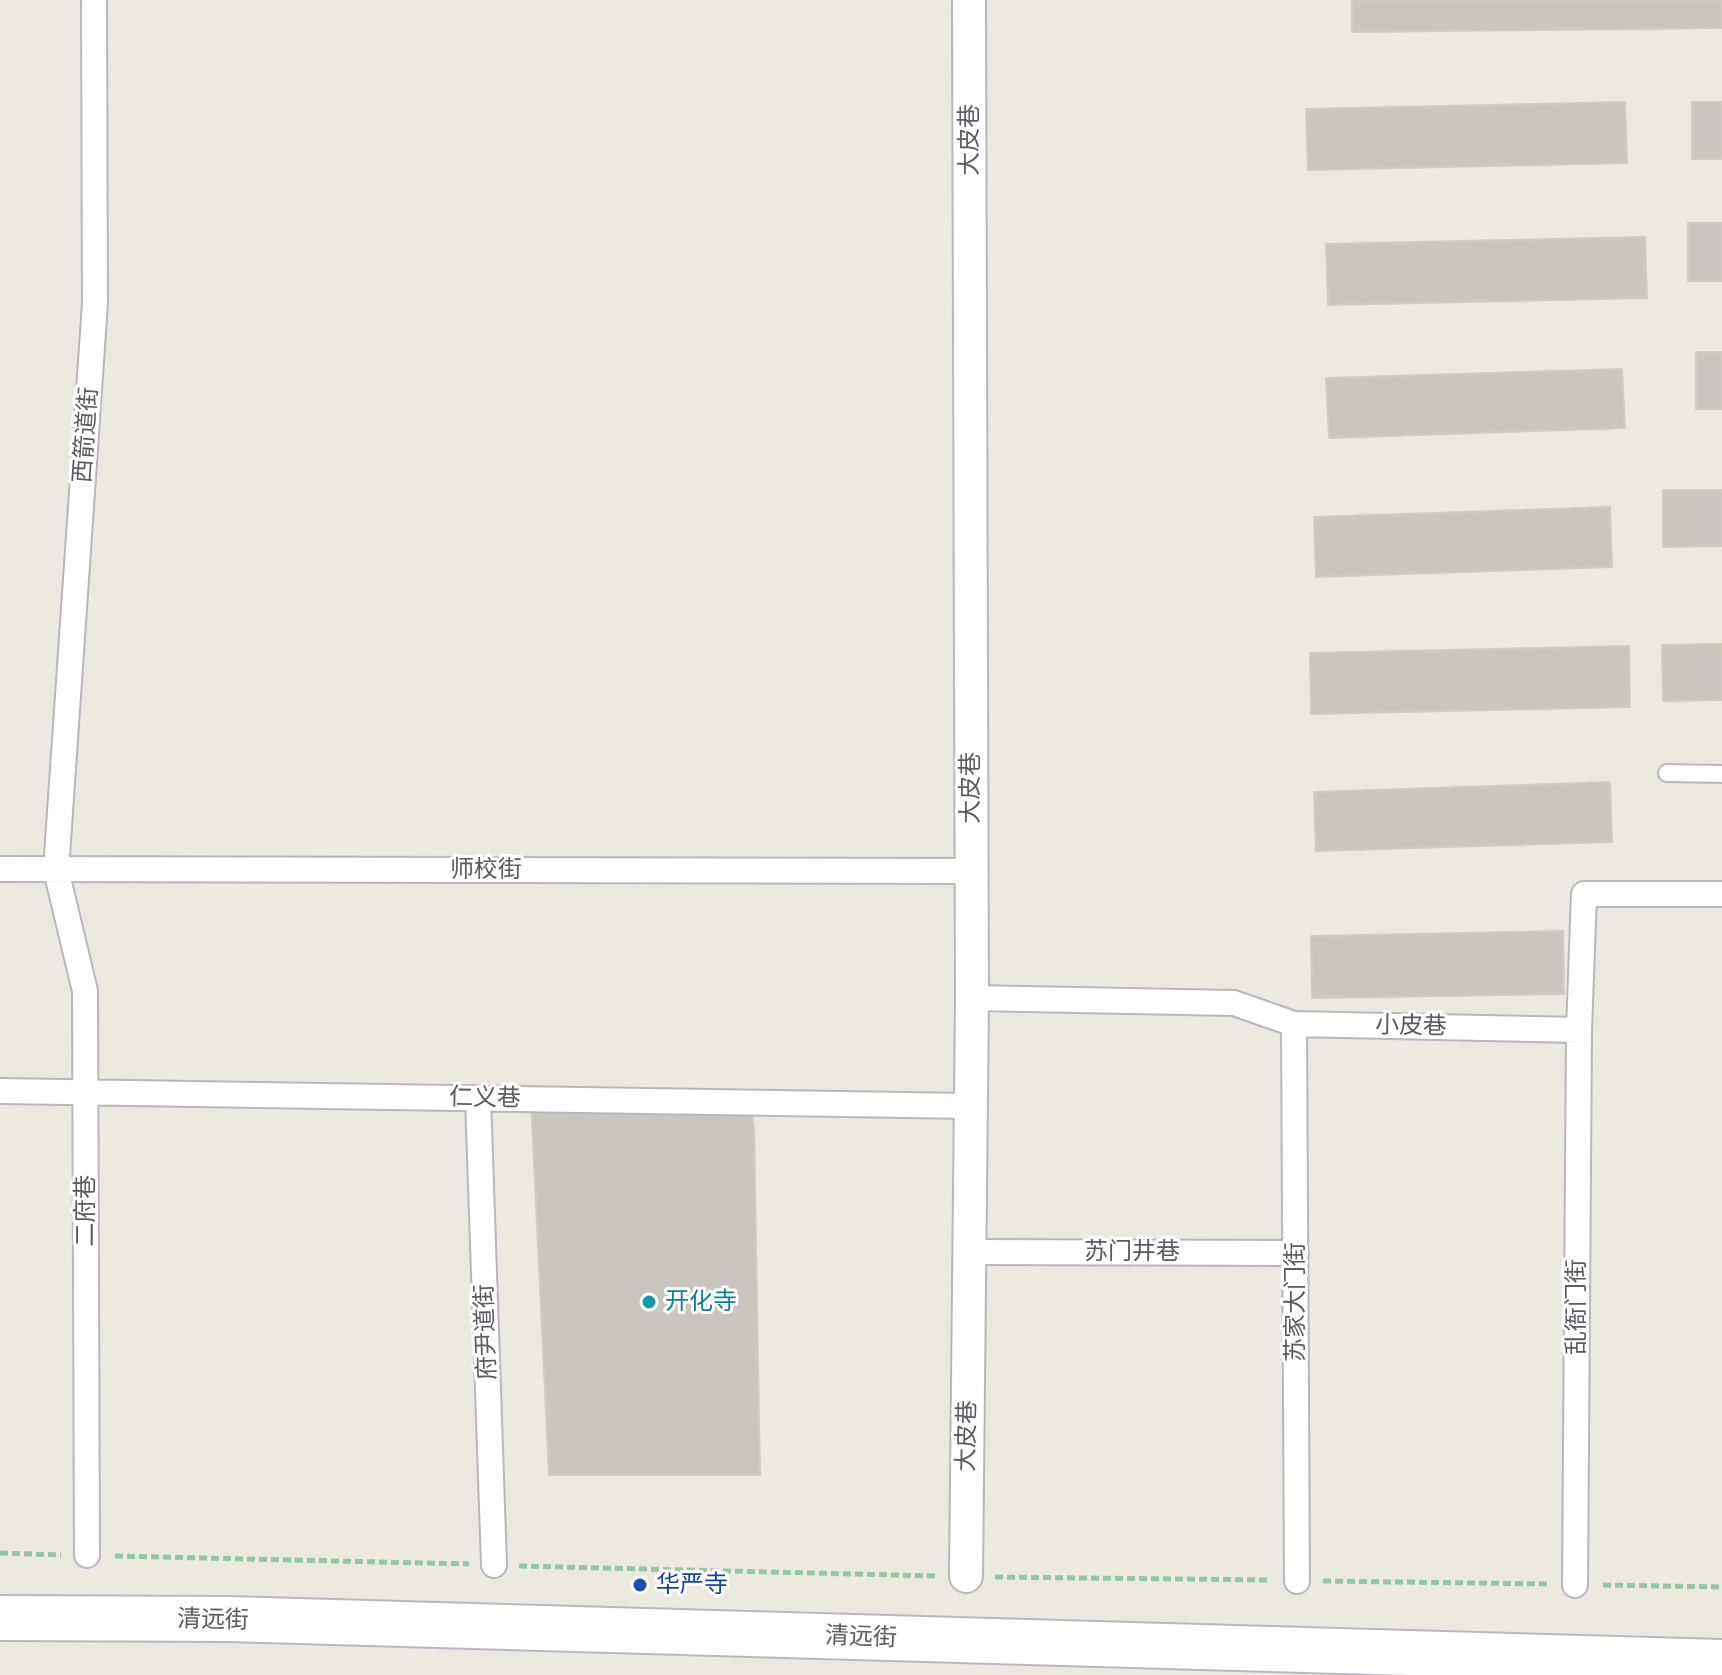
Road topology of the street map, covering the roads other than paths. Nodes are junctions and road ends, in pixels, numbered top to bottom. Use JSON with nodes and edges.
{"nodes":[{"id":1,"x":94,"y":0,"type":"edge"},
{"id":2,"x":969,"y":0,"type":"edge"},
{"id":3,"x":1667,"y":773,"type":"dead end"},
{"id":4,"x":1722,"y":774,"type":"edge"},
{"id":5,"x":0,"y":869,"type":"edge"},
{"id":6,"x":56,"y":870,"type":"junction"},
{"id":7,"x":972,"y":871,"type":"junction"},
{"id":8,"x":1722,"y":894,"type":"edge"},
{"id":9,"x":972,"y":998,"type":"junction"},
{"id":10,"x":1294,"y":1024,"type":"junction"},
{"id":11,"x":1579,"y":1030,"type":"junction"},
{"id":12,"x":0,"y":1091,"type":"edge"},
{"id":13,"x":86,"y":1091,"type":"junction"},
{"id":14,"x":478,"y":1098,"type":"junction"},
{"id":15,"x":970,"y":1106,"type":"junction"},
{"id":16,"x":969,"y":1252,"type":"junction"},
{"id":17,"x":1296,"y":1253,"type":"junction"},
{"id":18,"x":87,"y":1555,"type":"road end"},
{"id":19,"x":494,"y":1565,"type":"road end"},
{"id":20,"x":966,"y":1576,"type":"road end"},
{"id":21,"x":1297,"y":1581,"type":"road end"},
{"id":22,"x":1575,"y":1585,"type":"road end"},
{"id":23,"x":0,"y":1618,"type":"edge"},
{"id":24,"x":1722,"y":1662,"type":"edge"}],
"edges":[{"from":1,"to":6,"type":"street","name":"西箭道街"},
{"from":2,"to":7,"type":"street","name":"大皮巷"},
{"from":3,"to":4,"type":"lane"},
{"from":5,"to":6,"type":"street","name":"师校街"},
{"from":6,"to":7,"type":"street","name":"师校街"},
{"from":6,"to":13,"type":"street","name":"二府巷"},
{"from":7,"to":9,"type":"street","name":"大皮巷"},
{"from":8,"to":11,"type":"street"},
{"from":9,"to":10,"type":"street","name":"小皮巷"},
{"from":9,"to":15,"type":"street","name":"大皮巷"},
{"from":10,"to":11,"type":"street","name":"小皮巷"},
{"from":10,"to":17,"type":"street","name":"苏家大门街"},
{"from":11,"to":22,"type":"street","name":"乱衙门街"},
{"from":12,"to":13,"type":"street","name":"仁义巷"},
{"from":13,"to":14,"type":"street","name":"仁义巷"},
{"from":13,"to":18,"type":"street","name":"二府巷"},
{"from":14,"to":15,"type":"street","name":"仁义巷"},
{"from":14,"to":19,"type":"street","name":"府尹道街"},
{"from":15,"to":16,"type":"street","name":"大皮巷"},
{"from":16,"to":17,"type":"street","name":"苏门井巷"},
{"from":16,"to":20,"type":"street","name":"大皮巷"},
{"from":17,"to":21,"type":"street","name":"苏家大门街"},
{"from":23,"to":24,"type":"main road","name":"清远街"}]}
